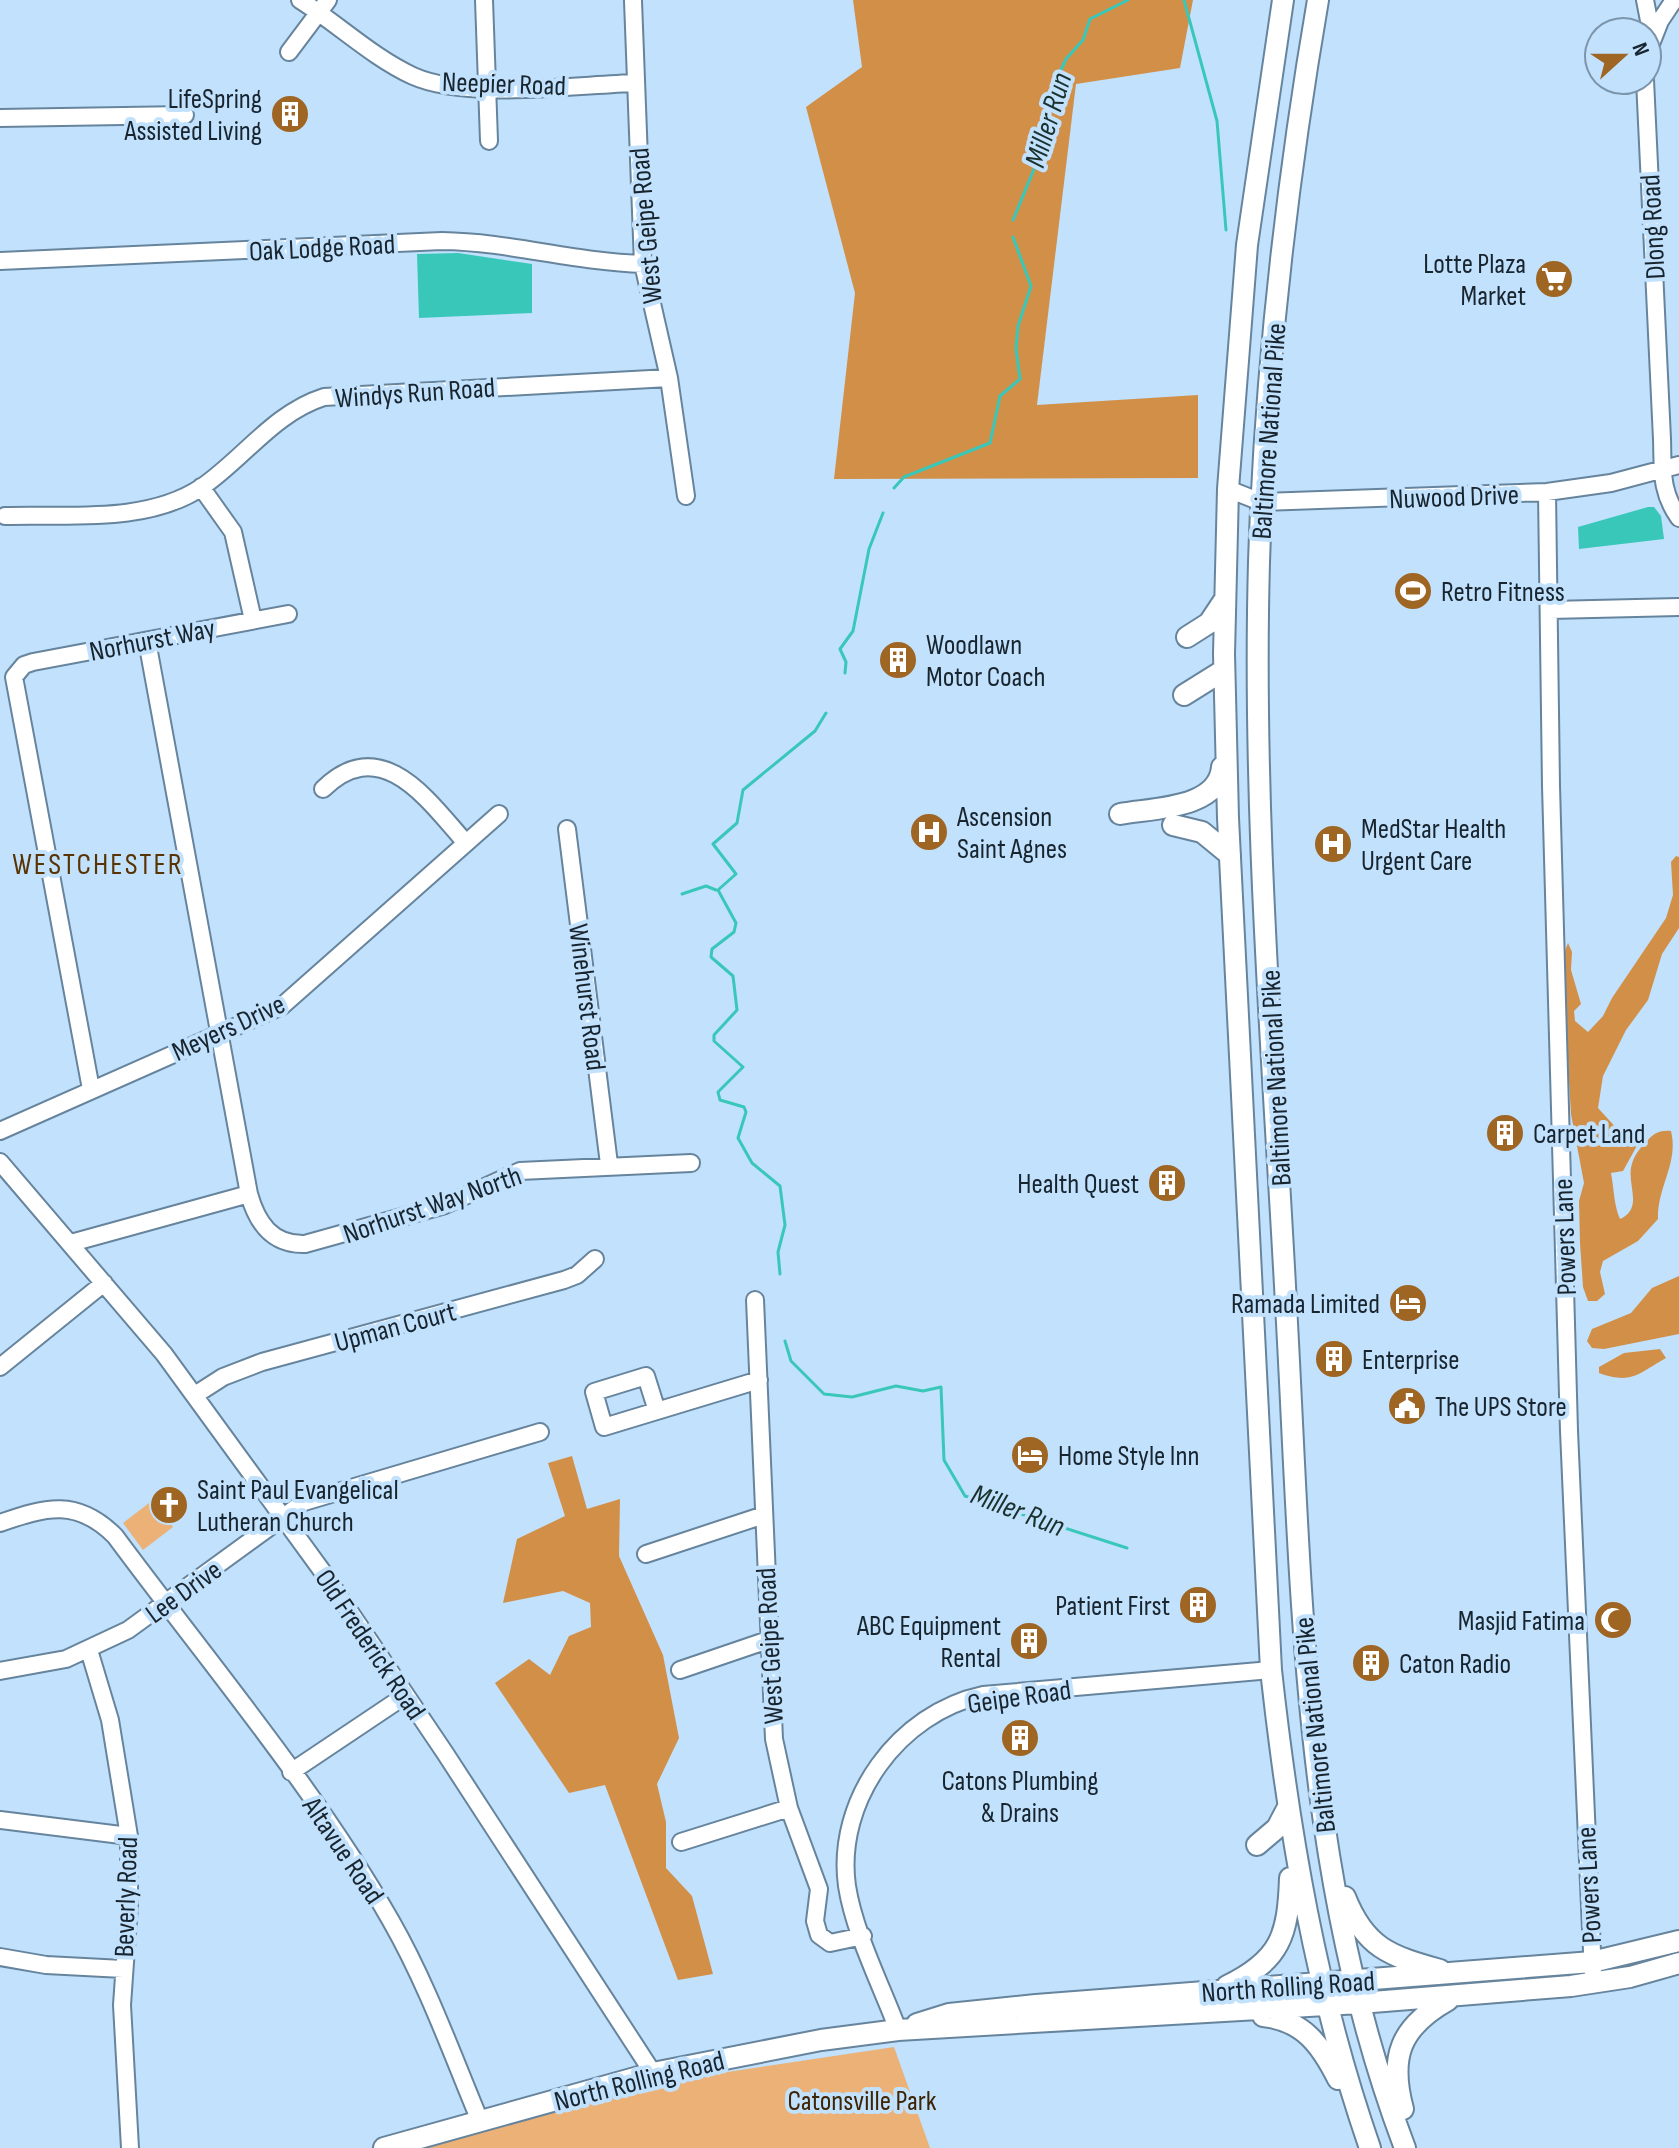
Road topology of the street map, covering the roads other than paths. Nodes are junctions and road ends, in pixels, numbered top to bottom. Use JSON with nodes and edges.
{"nodes":[{"id":1,"x":300,"y":0,"type":"edge"},
{"id":2,"x":484,"y":0,"type":"edge"},
{"id":3,"x":1283,"y":0,"type":"edge"},
{"id":4,"x":1318,"y":0,"type":"edge"},
{"id":5,"x":1674,"y":0,"type":"edge"},
{"id":6,"x":633,"y":1,"type":"edge"},
{"id":7,"x":324,"y":6,"type":"edge"},
{"id":8,"x":1663,"y":18,"type":"edge"},
{"id":9,"x":289,"y":52,"type":"dead end"},
{"id":10,"x":635,"y":83,"type":"junction"},
{"id":11,"x":486,"y":88,"type":"junction"},
{"id":12,"x":1646,"y":96,"type":"edge"},
{"id":13,"x":185,"y":115,"type":"dead end"},
{"id":14,"x":0,"y":118,"type":"edge"},
{"id":15,"x":489,"y":141,"type":"dead end"},
{"id":16,"x":0,"y":261,"type":"edge"},
{"id":17,"x":643,"y":264,"type":"junction"},
{"id":18,"x":669,"y":378,"type":"junction"},
{"id":19,"x":1679,"y":465,"type":"edge"},
{"id":20,"x":1660,"y":470,"type":"junction"},
{"id":21,"x":201,"y":487,"type":"junction"},
{"id":22,"x":1228,"y":489,"type":"junction"},
{"id":23,"x":1547,"y":492,"type":"junction"},
{"id":24,"x":686,"y":496,"type":"dead end"},
{"id":25,"x":1261,"y":502,"type":"junction"},
{"id":26,"x":5,"y":516,"type":"dead end"},
{"id":27,"x":1679,"y":518,"type":"edge"},
{"id":28,"x":1224,"y":599,"type":"junction"},
{"id":29,"x":1679,"y":607,"type":"edge"},
{"id":30,"x":1550,"y":610,"type":"junction"},
{"id":31,"x":288,"y":614,"type":"dead end"},
{"id":32,"x":253,"y":620,"type":"junction"},
{"id":33,"x":147,"y":641,"type":"junction"},
{"id":34,"x":1224,"y":662,"type":"junction"},
{"id":35,"x":1184,"y":695,"type":"dead end"},
{"id":36,"x":1225,"y":739,"type":"junction"},
{"id":37,"x":323,"y":789,"type":"dead end"},
{"id":38,"x":499,"y":814,"type":"dead end"},
{"id":39,"x":1120,"y":814,"type":"dead end"},
{"id":40,"x":1173,"y":825,"type":"dead end"},
{"id":41,"x":567,"y":829,"type":"dead end"},
{"id":42,"x":465,"y":842,"type":"junction"},
{"id":43,"x":1230,"y":855,"type":"junction"},
{"id":44,"x":219,"y":1033,"type":"junction"},
{"id":45,"x":91,"y":1089,"type":"junction"},
{"id":46,"x":0,"y":1131,"type":"edge"},
{"id":47,"x":0,"y":1162,"type":"edge"},
{"id":48,"x":691,"y":1163,"type":"dead end"},
{"id":49,"x":609,"y":1164,"type":"junction"},
{"id":50,"x":249,"y":1194,"type":"junction"},
{"id":51,"x":71,"y":1243,"type":"junction"},
{"id":52,"x":595,"y":1259,"type":"dead end"},
{"id":53,"x":104,"y":1283,"type":"junction"},
{"id":54,"x":755,"y":1300,"type":"dead end"},
{"id":55,"x":0,"y":1367,"type":"edge"},
{"id":56,"x":759,"y":1380,"type":"junction"},
{"id":57,"x":195,"y":1395,"type":"junction"},
{"id":58,"x":657,"y":1411,"type":"dead end"},
{"id":59,"x":540,"y":1432,"type":"dead end"},
{"id":60,"x":764,"y":1515,"type":"junction"},
{"id":61,"x":283,"y":1518,"type":"junction"},
{"id":62,"x":0,"y":1523,"type":"edge"},
{"id":63,"x":646,"y":1554,"type":"dead end"},
{"id":64,"x":165,"y":1604,"type":"junction"},
{"id":65,"x":768,"y":1640,"type":"junction"},
{"id":66,"x":89,"y":1650,"type":"junction"},
{"id":67,"x":680,"y":1670,"type":"dead end"},
{"id":68,"x":1271,"y":1670,"type":"junction"},
{"id":69,"x":0,"y":1671,"type":"edge"},
{"id":70,"x":406,"y":1695,"type":"junction"},
{"id":71,"x":291,"y":1772,"type":"junction"},
{"id":72,"x":789,"y":1808,"type":"junction"},
{"id":73,"x":1287,"y":1809,"type":"junction"},
{"id":74,"x":0,"y":1820,"type":"edge"},
{"id":75,"x":1291,"y":1834,"type":"junction"},
{"id":76,"x":129,"y":1836,"type":"junction"},
{"id":77,"x":681,"y":1842,"type":"dead end"},
{"id":78,"x":1257,"y":1845,"type":"dead end"},
{"id":79,"x":1327,"y":1853,"type":"junction"},
{"id":80,"x":863,"y":1936,"type":"junction"},
{"id":81,"x":1679,"y":1941,"type":"edge"},
{"id":82,"x":0,"y":1957,"type":"edge"},
{"id":83,"x":1679,"y":1963,"type":"edge"},
{"id":84,"x":123,"y":1969,"type":"junction"},
{"id":85,"x":1593,"y":1972,"type":"junction"},
{"id":86,"x":1456,"y":1974,"type":"junction"},
{"id":87,"x":1355,"y":1982,"type":"junction"},
{"id":88,"x":1218,"y":1990,"type":"junction"},
{"id":89,"x":1325,"y":1994,"type":"junction"},
{"id":90,"x":1454,"y":1996,"type":"junction"},
{"id":91,"x":1360,"y":2003,"type":"junction"},
{"id":92,"x":1207,"y":2013,"type":"junction"},
{"id":93,"x":898,"y":2030,"type":"junction"},
{"id":94,"x":653,"y":2073,"type":"junction"},
{"id":95,"x":480,"y":2121,"type":"junction"},
{"id":96,"x":1368,"y":2142,"type":"edge"},
{"id":97,"x":130,"y":2148,"type":"edge"},
{"id":98,"x":384,"y":2148,"type":"edge"},
{"id":99,"x":1405,"y":2148,"type":"edge"},
{"id":100,"x":1413,"y":2148,"type":"edge"}],
"edges":[{"from":1,"to":7,"type":"street","name":"Neepier Road"},
{"from":2,"to":11,"type":"street"},
{"from":3,"to":22,"type":"main road","name":"Baltimore National Pike"},
{"from":4,"to":25,"type":"main road","name":"Baltimore National Pike"},
{"from":5,"to":8,"type":"street"},
{"from":6,"to":10,"type":"street","name":"West Geipe Road"},
{"from":7,"to":9,"type":"street"},
{"from":7,"to":11,"type":"street","name":"Neepier Road"},
{"from":10,"to":11,"type":"street","name":"Neepier Road"},
{"from":10,"to":17,"type":"street","name":"West Geipe Road"},
{"from":11,"to":15,"type":"street"},
{"from":12,"to":20,"type":"street","name":"Dlong Road"},
{"from":13,"to":14,"type":"street"},
{"from":16,"to":17,"type":"street","name":"Oak Lodge Road"},
{"from":17,"to":18,"type":"street","name":"West Geipe Road"},
{"from":18,"to":21,"type":"street","name":"Windys Run Road"},
{"from":18,"to":24,"type":"street","name":"West Geipe Road"},
{"from":19,"to":20,"type":"street","name":"Nuwood Drive"},
{"from":20,"to":23,"type":"street","name":"Nuwood Drive"},
{"from":20,"to":27,"type":"street"},
{"from":21,"to":26,"type":"street","name":"Windys Run Road"},
{"from":21,"to":32,"type":"street"},
{"from":22,"to":25,"type":"street","name":"Nuwood Drive"},
{"from":22,"to":28,"type":"main road","name":"Baltimore National Pike"},
{"from":23,"to":25,"type":"street","name":"Nuwood Drive"},
{"from":23,"to":30,"type":"street","name":"Powers Lane"},
{"from":25,"to":79,"type":"main road","name":"Baltimore National Pike"},
{"from":28,"to":34,"type":"main road","name":"Baltimore National Pike"},
{"from":28,"to":34,"type":"main road"},
{"from":29,"to":30,"type":"street"},
{"from":30,"to":85,"type":"street","name":"Powers Lane"},
{"from":31,"to":32,"type":"street","name":"Norhurst Way"},
{"from":32,"to":33,"type":"street","name":"Norhurst Way"},
{"from":33,"to":44,"type":"street"},
{"from":33,"to":45,"type":"street","name":"Norhurst Way"},
{"from":34,"to":35,"type":"main road"},
{"from":34,"to":36,"type":"main road","name":"Baltimore National Pike"},
{"from":36,"to":39,"type":"main road"},
{"from":36,"to":43,"type":"main road","name":"Baltimore National Pike"},
{"from":37,"to":42,"type":"street"},
{"from":38,"to":42,"type":"street","name":"Meyers Drive"},
{"from":40,"to":43,"type":"main road"},
{"from":41,"to":49,"type":"street","name":"Winehurst Road"},
{"from":42,"to":44,"type":"street","name":"Meyers Drive"},
{"from":43,"to":68,"type":"main road","name":"Baltimore National Pike"},
{"from":44,"to":45,"type":"street","name":"Meyers Drive"},
{"from":44,"to":50,"type":"street","name":"Norhurst Way North"},
{"from":45,"to":46,"type":"street","name":"Meyers Drive"},
{"from":47,"to":51,"type":"street","name":"Old Frederick Road"},
{"from":48,"to":49,"type":"street","name":"Norhurst Way North"},
{"from":49,"to":50,"type":"street","name":"Norhurst Way North"},
{"from":50,"to":51,"type":"street"},
{"from":51,"to":53,"type":"street","name":"Old Frederick Road"},
{"from":52,"to":57,"type":"street","name":"Upman Court"},
{"from":53,"to":55,"type":"street"},
{"from":53,"to":57,"type":"street","name":"Old Frederick Road"},
{"from":54,"to":56,"type":"street","name":"West Geipe Road"},
{"from":56,"to":58,"type":"street"},
{"from":56,"to":60,"type":"street","name":"West Geipe Road"},
{"from":57,"to":61,"type":"street","name":"Old Frederick Road"},
{"from":59,"to":61,"type":"street","name":"Lee Drive"},
{"from":60,"to":63,"type":"street"},
{"from":60,"to":65,"type":"street","name":"West Geipe Road"},
{"from":61,"to":64,"type":"street","name":"Lee Drive"},
{"from":61,"to":70,"type":"street","name":"Old Frederick Road"},
{"from":62,"to":64,"type":"street","name":"Altavue Road"},
{"from":64,"to":66,"type":"street","name":"Lee Drive"},
{"from":64,"to":71,"type":"street","name":"Altavue Road"},
{"from":65,"to":67,"type":"street"},
{"from":65,"to":72,"type":"street","name":"West Geipe Road"},
{"from":66,"to":69,"type":"street","name":"Lee Drive"},
{"from":66,"to":76,"type":"street","name":"Beverly Road"},
{"from":68,"to":73,"type":"main road","name":"Baltimore National Pike"},
{"from":68,"to":80,"type":"street","name":"Geipe Road"},
{"from":70,"to":71,"type":"street"},
{"from":70,"to":94,"type":"street","name":"Old Frederick Road"},
{"from":71,"to":95,"type":"street","name":"Altavue Road"},
{"from":72,"to":77,"type":"street"},
{"from":72,"to":80,"type":"street","name":"West Geipe Road"},
{"from":73,"to":75,"type":"main road","name":"Baltimore National Pike"},
{"from":73,"to":78,"type":"main road"},
{"from":74,"to":76,"type":"street"},
{"from":75,"to":88,"type":"main road"},
{"from":75,"to":89,"type":"main road","name":"Baltimore National Pike"},
{"from":76,"to":84,"type":"street","name":"Beverly Road"},
{"from":79,"to":86,"type":"main road"},
{"from":79,"to":87,"type":"main road","name":"Baltimore National Pike"},
{"from":80,"to":93,"type":"street","name":"Geipe Road"},
{"from":81,"to":85,"type":"main road","name":"North Rolling Road"},
{"from":82,"to":84,"type":"street"},
{"from":83,"to":85,"type":"main road","name":"North Rolling Road"},
{"from":84,"to":97,"type":"street","name":"Beverly Road"},
{"from":85,"to":86,"type":"main road","name":"North Rolling Road"},
{"from":85,"to":90,"type":"main road","name":"North Rolling Road"},
{"from":86,"to":87,"type":"main road","name":"North Rolling Road"},
{"from":87,"to":89,"type":"main road","name":"North Rolling Road"},
{"from":87,"to":91,"type":"main road","name":"Baltimore National Pike"},
{"from":88,"to":89,"type":"main road","name":"North Rolling Road"},
{"from":88,"to":93,"type":"main road","name":"North Rolling Road"},
{"from":89,"to":91,"type":"main road","name":"North Rolling Road"},
{"from":89,"to":92,"type":"main road","name":"North Rolling Road"},
{"from":89,"to":96,"type":"main road","name":"Baltimore National Pike"},
{"from":90,"to":91,"type":"main road","name":"North Rolling Road"},
{"from":90,"to":100,"type":"main road"},
{"from":91,"to":99,"type":"main road","name":"Baltimore National Pike"},
{"from":92,"to":93,"type":"main road","name":"North Rolling Road"},
{"from":92,"to":96,"type":"main road"},
{"from":93,"to":94,"type":"main road","name":"North Rolling Road"},
{"from":94,"to":95,"type":"main road","name":"North Rolling Road"},
{"from":95,"to":98,"type":"main road","name":"North Rolling Road"}]}
